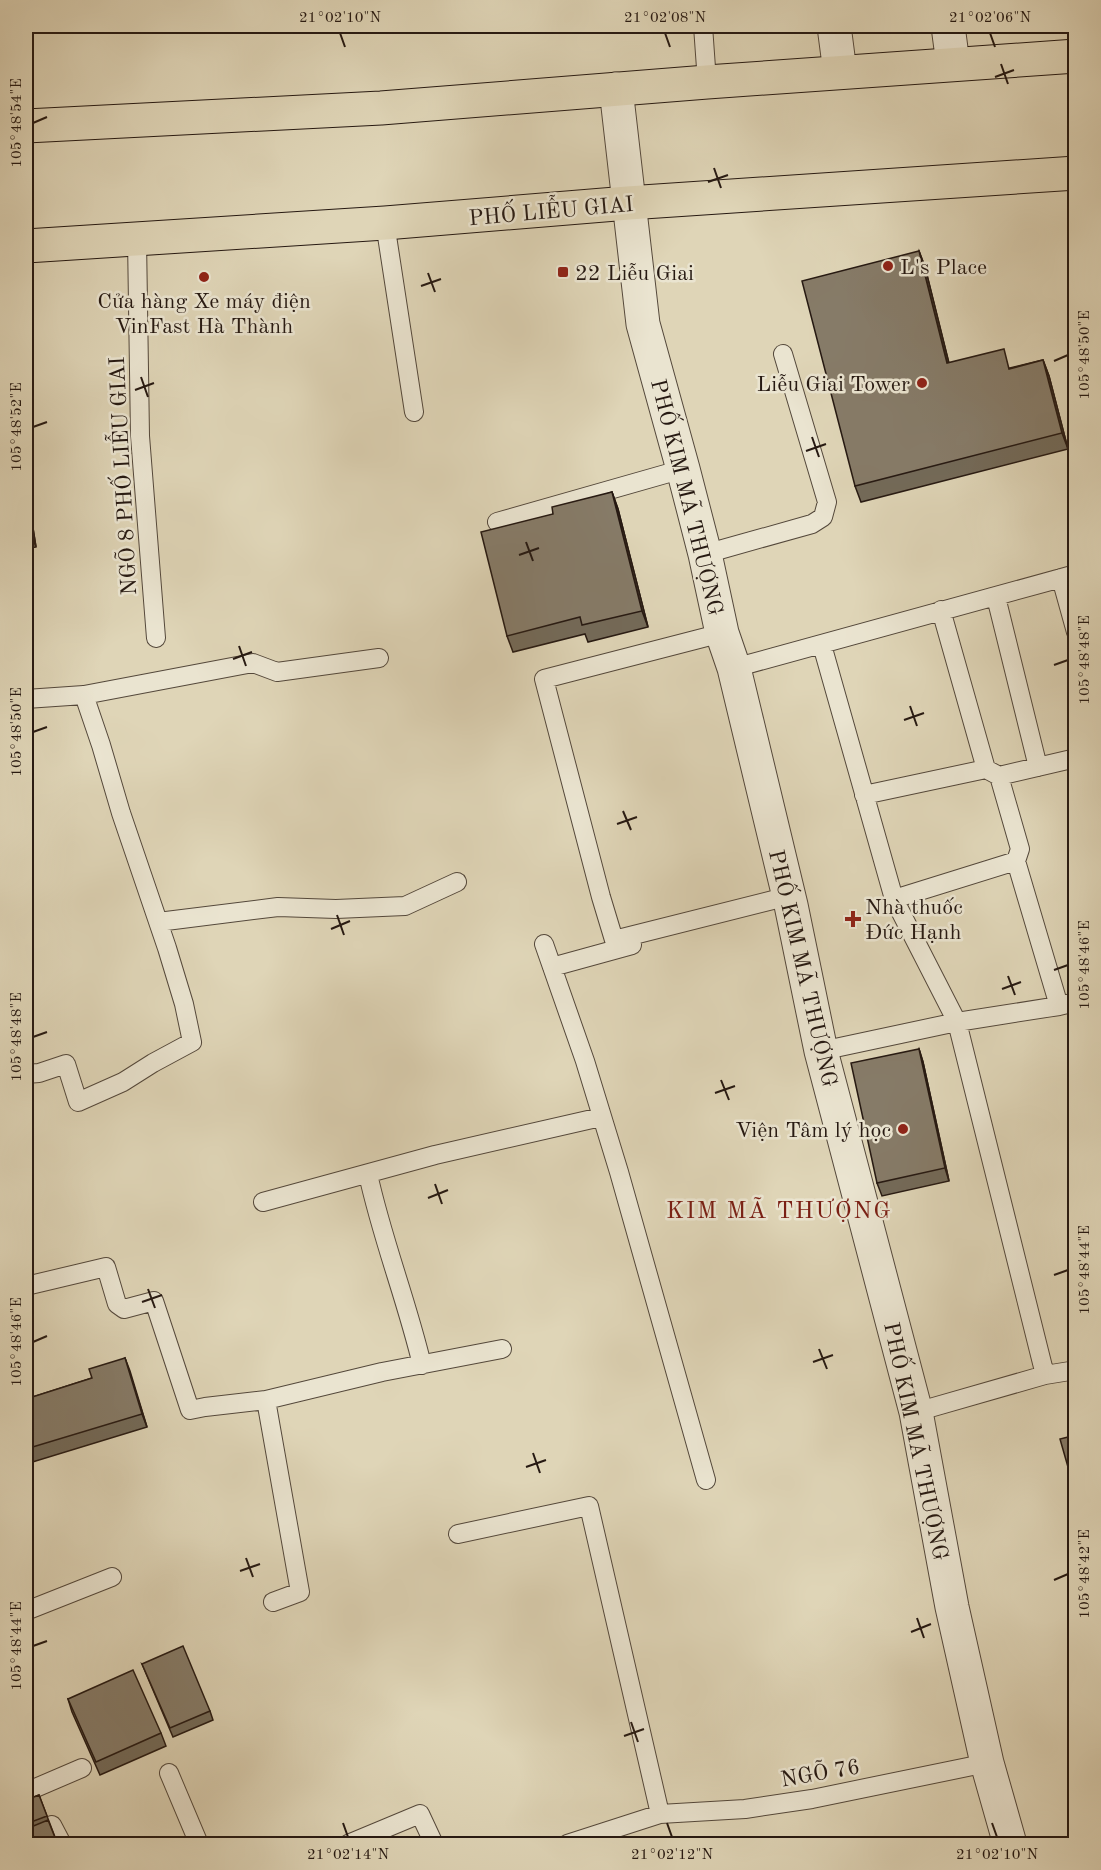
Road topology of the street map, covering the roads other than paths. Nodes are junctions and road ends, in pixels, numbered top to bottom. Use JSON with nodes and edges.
{"nodes":[{"id":1,"x":703,"y":26,"type":"edge"},
{"id":2,"x":834,"y":26,"type":"edge"},
{"id":3,"x":948,"y":26,"type":"edge"},
{"id":4,"x":1076,"y":56,"type":"edge"},
{"id":5,"x":953,"y":64,"type":"junction"},
{"id":6,"x":840,"y":72,"type":"junction"},
{"id":7,"x":707,"y":82,"type":"junction"},
{"id":8,"x":616,"y":89,"type":"junction"},
{"id":9,"x":26,"y":126,"type":"edge"},
{"id":10,"x":1076,"y":172,"type":"edge"},
{"id":11,"x":628,"y":203,"type":"junction"},
{"id":12,"x":385,"y":223,"type":"junction"},
{"id":13,"x":137,"y":239,"type":"junction"},
{"id":14,"x":26,"y":246,"type":"edge"},
{"id":15,"x":783,"y":354,"type":"dead end"},
{"id":16,"x":414,"y":412,"type":"dead end"},
{"id":17,"x":683,"y":469,"type":"junction"},
{"id":18,"x":497,"y":522,"type":"dead end"},
{"id":19,"x":705,"y":554,"type":"junction"},
{"id":20,"x":1068,"y":576,"type":"edge"},
{"id":21,"x":996,"y":597,"type":"junction"},
{"id":22,"x":941,"y":610,"type":"junction"},
{"id":23,"x":1076,"y":632,"type":"edge"},
{"id":24,"x":722,"y":633,"type":"junction"},
{"id":25,"x":156,"y":638,"type":"dead end"},
{"id":26,"x":822,"y":645,"type":"junction"},
{"id":27,"x":379,"y":658,"type":"dead end"},
{"id":28,"x":734,"y":668,"type":"junction"},
{"id":29,"x":84,"y":695,"type":"junction"},
{"id":30,"x":26,"y":699,"type":"edge"},
{"id":31,"x":1076,"y":758,"type":"edge"},
{"id":32,"x":1038,"y":767,"type":"junction"},
{"id":33,"x":993,"y":772,"type":"junction"},
{"id":34,"x":864,"y":795,"type":"junction"},
{"id":35,"x":1016,"y":861,"type":"junction"},
{"id":36,"x":457,"y":882,"type":"dead end"},
{"id":37,"x":894,"y":899,"type":"junction"},
{"id":38,"x":790,"y":900,"type":"junction"},
{"id":39,"x":158,"y":922,"type":"junction"},
{"id":40,"x":544,"y":944,"type":"dead end"},
{"id":41,"x":552,"y":967,"type":"junction"},
{"id":42,"x":1067,"y":1004,"type":"edge"},
{"id":43,"x":957,"y":1022,"type":"junction"},
{"id":44,"x":821,"y":1051,"type":"junction"},
{"id":45,"x":26,"y":1074,"type":"edge"},
{"id":46,"x":601,"y":1117,"type":"junction"},
{"id":47,"x":368,"y":1174,"type":"junction"},
{"id":48,"x":264,"y":1202,"type":"dead end"},
{"id":49,"x":26,"y":1286,"type":"edge"},
{"id":50,"x":502,"y":1349,"type":"dead end"},
{"id":51,"x":422,"y":1365,"type":"junction"},
{"id":52,"x":1076,"y":1370,"type":"edge"},
{"id":53,"x":1045,"y":1375,"type":"junction"},
{"id":54,"x":266,"y":1400,"type":"junction"},
{"id":55,"x":916,"y":1412,"type":"junction"},
{"id":56,"x":706,"y":1480,"type":"dead end"},
{"id":57,"x":458,"y":1534,"type":"dead end"},
{"id":58,"x":112,"y":1577,"type":"dead end"},
{"id":59,"x":273,"y":1602,"type":"dead end"},
{"id":60,"x":26,"y":1611,"type":"edge"},
{"id":61,"x":987,"y":1763,"type":"junction"},
{"id":62,"x":82,"y":1768,"type":"dead end"},
{"id":63,"x":169,"y":1773,"type":"dead end"},
{"id":64,"x":26,"y":1792,"type":"edge"},
{"id":65,"x":660,"y":1814,"type":"junction"},
{"id":66,"x":52,"y":1825,"type":"edge"},
{"id":67,"x":62,"y":1845,"type":"edge"},
{"id":68,"x":199,"y":1845,"type":"edge"},
{"id":69,"x":348,"y":1845,"type":"edge"},
{"id":70,"x":434,"y":1845,"type":"edge"},
{"id":71,"x":567,"y":1845,"type":"edge"},
{"id":72,"x":1010,"y":1845,"type":"edge"}],
"edges":[{"from":1,"to":7,"type":"lane"},
{"from":2,"to":6,"type":"street"},
{"from":3,"to":5,"type":"street"},
{"from":4,"to":5,"type":"main road"},
{"from":5,"to":6,"type":"main road"},
{"from":6,"to":7,"type":"main road"},
{"from":7,"to":8,"type":"main road"},
{"from":8,"to":9,"type":"main road"},
{"from":8,"to":11,"type":"street","name":"PHỐ KIM MÃ THƯỢNG"},
{"from":10,"to":11,"type":"main road","name":"PHỐ LIỄU GIAI"},
{"from":11,"to":12,"type":"main road","name":"PHỐ LIỄU GIAI"},
{"from":11,"to":17,"type":"street","name":"PHỐ KIM MÃ THƯỢNG"},
{"from":12,"to":13,"type":"main road","name":"PHỐ LIỄU GIAI"},
{"from":12,"to":16,"type":"lane"},
{"from":13,"to":14,"type":"main road","name":"PHỐ LIỄU GIAI"},
{"from":13,"to":25,"type":"lane","name":"NGÕ 8 PHỐ LIỄU GIAI"},
{"from":15,"to":19,"type":"lane"},
{"from":17,"to":18,"type":"lane"},
{"from":17,"to":19,"type":"street","name":"PHỐ KIM MÃ THƯỢNG"},
{"from":19,"to":24,"type":"street","name":"PHỐ KIM MÃ THƯỢNG"},
{"from":20,"to":21,"type":"lane"},
{"from":20,"to":23,"type":"lane"},
{"from":21,"to":22,"type":"lane"},
{"from":21,"to":32,"type":"lane"},
{"from":22,"to":26,"type":"lane"},
{"from":22,"to":33,"type":"lane"},
{"from":24,"to":28,"type":"street","name":"PHỐ KIM MÃ THƯỢNG"},
{"from":24,"to":38,"type":"lane"},
{"from":26,"to":28,"type":"lane"},
{"from":26,"to":34,"type":"lane"},
{"from":27,"to":29,"type":"lane"},
{"from":28,"to":38,"type":"street","name":"PHỐ KIM MÃ THƯỢNG"},
{"from":29,"to":30,"type":"lane"},
{"from":29,"to":39,"type":"lane"},
{"from":31,"to":32,"type":"lane"},
{"from":32,"to":33,"type":"lane"},
{"from":33,"to":34,"type":"lane"},
{"from":33,"to":35,"type":"lane"},
{"from":34,"to":37,"type":"lane"},
{"from":35,"to":37,"type":"lane"},
{"from":35,"to":42,"type":"lane"},
{"from":36,"to":39,"type":"lane"},
{"from":37,"to":43,"type":"lane"},
{"from":38,"to":41,"type":"lane"},
{"from":38,"to":44,"type":"street","name":"PHỐ KIM MÃ THƯỢNG"},
{"from":39,"to":45,"type":"lane"},
{"from":40,"to":41,"type":"lane"},
{"from":41,"to":46,"type":"lane"},
{"from":42,"to":43,"type":"lane"},
{"from":43,"to":44,"type":"lane"},
{"from":43,"to":53,"type":"lane"},
{"from":44,"to":55,"type":"street","name":"PHỐ KIM MÃ THƯỢNG"},
{"from":46,"to":47,"type":"lane"},
{"from":46,"to":56,"type":"lane"},
{"from":47,"to":48,"type":"lane"},
{"from":47,"to":51,"type":"lane"},
{"from":49,"to":54,"type":"lane"},
{"from":50,"to":51,"type":"lane"},
{"from":51,"to":54,"type":"lane"},
{"from":52,"to":53,"type":"lane"},
{"from":53,"to":55,"type":"lane"},
{"from":54,"to":59,"type":"lane"},
{"from":55,"to":61,"type":"street","name":"PHỐ KIM MÃ THƯỢNG"},
{"from":57,"to":65,"type":"lane"},
{"from":58,"to":60,"type":"lane"},
{"from":61,"to":65,"type":"lane","name":"NGÕ 76"},
{"from":61,"to":72,"type":"street","name":"PHỐ KIM MÃ THƯỢNG"},
{"from":62,"to":64,"type":"lane"},
{"from":63,"to":68,"type":"lane"},
{"from":65,"to":71,"type":"lane","name":"NGÕ 76"},
{"from":66,"to":67,"type":"lane"},
{"from":69,"to":70,"type":"lane"}]}
